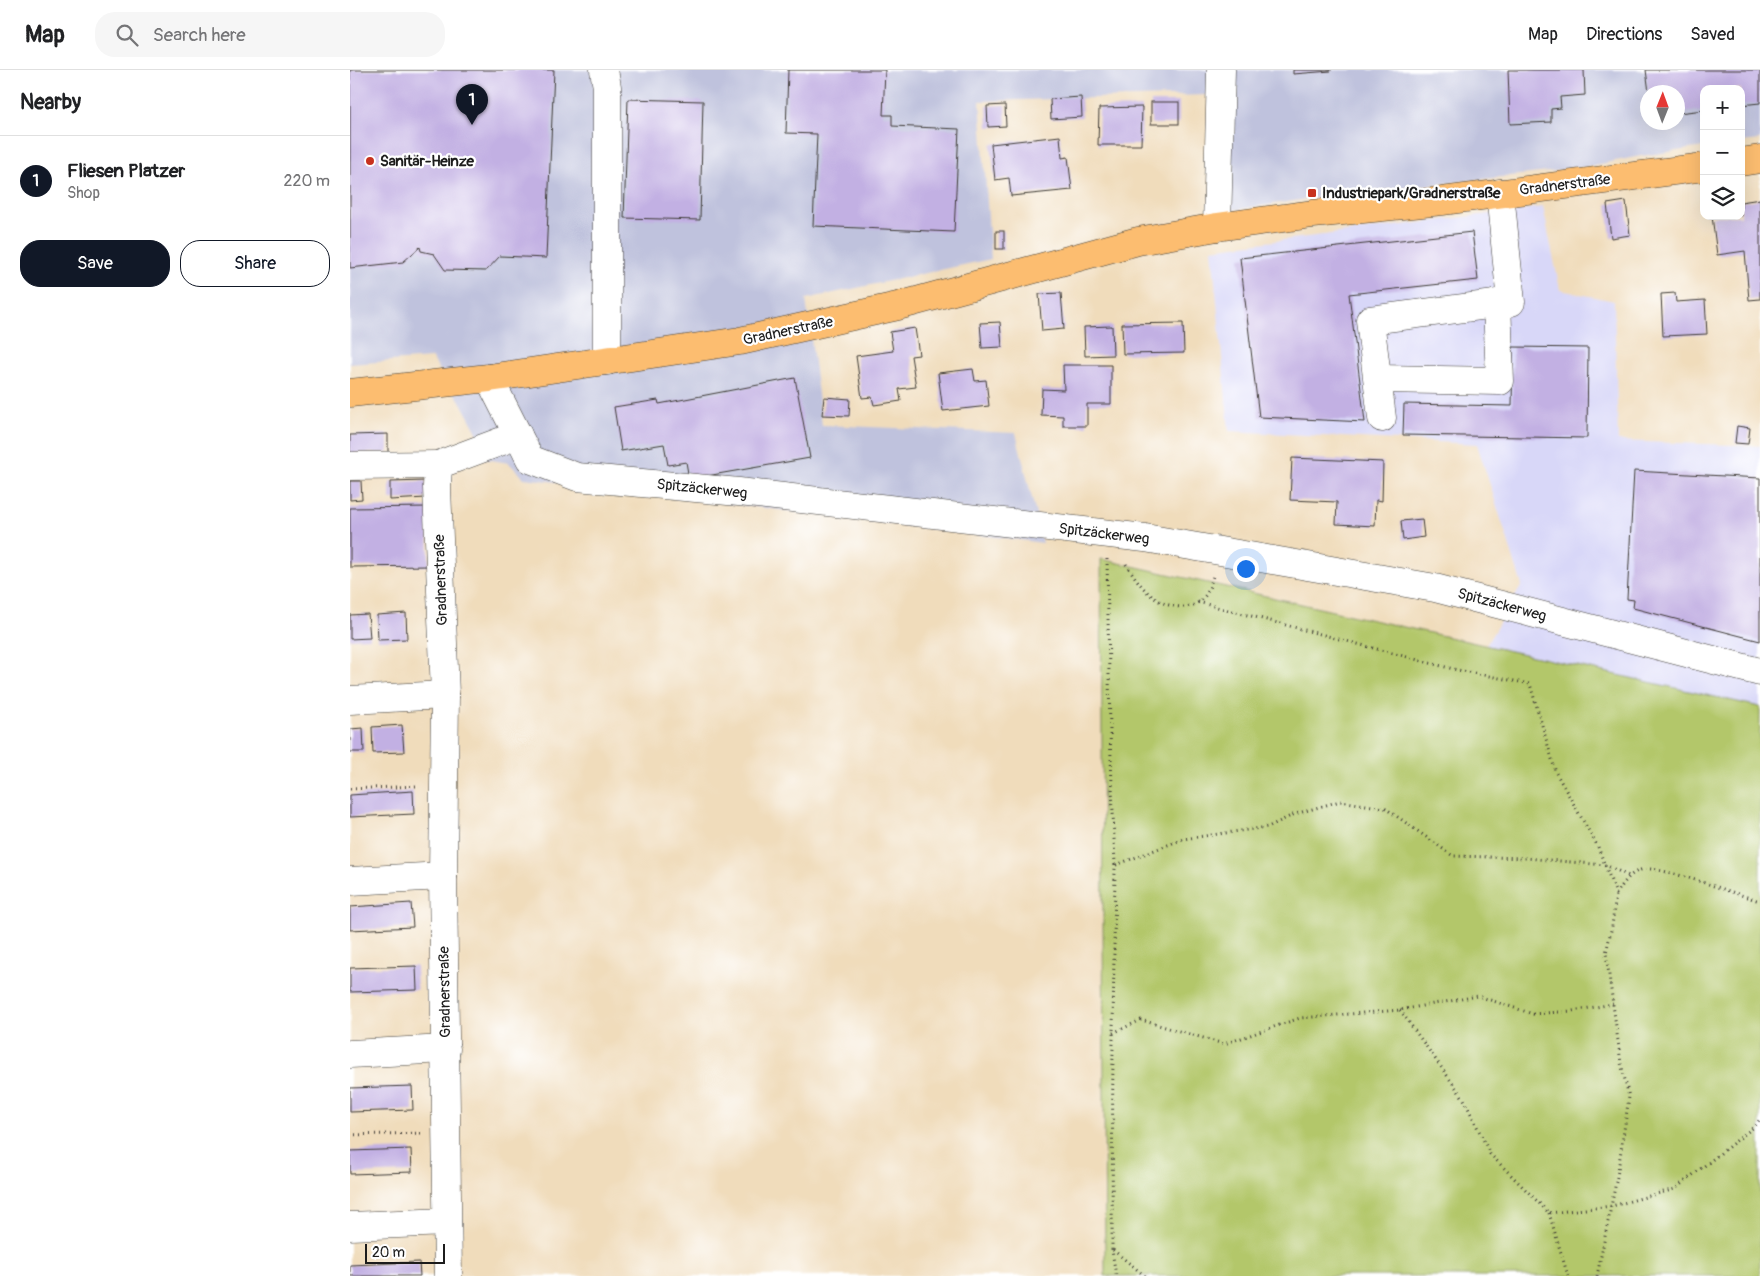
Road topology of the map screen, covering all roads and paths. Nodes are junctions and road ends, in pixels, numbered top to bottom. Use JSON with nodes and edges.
{"nodes":[{"id":1,"x":604,"y":70,"type":"edge"},
{"id":2,"x":1221,"y":70,"type":"edge"},
{"id":3,"x":1760,"y":159,"type":"edge"},
{"id":4,"x":1745,"y":161,"type":"edge"},
{"id":5,"x":1700,"y":168,"type":"edge"},
{"id":6,"x":1500,"y":193,"type":"junction"},
{"id":7,"x":1217,"y":227,"type":"junction"},
{"id":8,"x":1497,"y":303,"type":"junction"},
{"id":9,"x":607,"y":361,"type":"junction"},
{"id":10,"x":489,"y":378,"type":"junction"},
{"id":11,"x":1378,"y":379,"type":"junction"},
{"id":12,"x":350,"y":393,"type":"edge"},
{"id":13,"x":1382,"y":418,"type":"dead end"},
{"id":14,"x":518,"y":435,"type":"junction"},
{"id":15,"x":438,"y":465,"type":"junction"},
{"id":16,"x":350,"y":466,"type":"edge"},
{"id":17,"x":1107,"y":534,"type":"junction"},
{"id":18,"x":1217,"y":550,"type":"junction"},
{"id":19,"x":1198,"y":602,"type":"junction"},
{"id":20,"x":1760,"y":672,"type":"edge"},
{"id":21,"x":445,"y":695,"type":"junction"},
{"id":22,"x":350,"y":700,"type":"edge"},
{"id":23,"x":444,"y":785,"type":"junction"},
{"id":24,"x":350,"y":789,"type":"edge"},
{"id":25,"x":1115,"y":865,"type":"junction"},
{"id":26,"x":1605,"y":865,"type":"junction"},
{"id":27,"x":443,"y":876,"type":"junction"},
{"id":28,"x":1629,"y":876,"type":"junction"},
{"id":29,"x":350,"y":881,"type":"edge"},
{"id":30,"x":1616,"y":894,"type":"junction"},
{"id":31,"x":1760,"y":902,"type":"edge"},
{"id":32,"x":1613,"y":1004,"type":"junction"},
{"id":33,"x":1400,"y":1010,"type":"junction"},
{"id":34,"x":1113,"y":1033,"type":"junction"},
{"id":35,"x":446,"y":1049,"type":"junction"},
{"id":36,"x":350,"y":1054,"type":"edge"},
{"id":37,"x":1760,"y":1119,"type":"edge"},
{"id":38,"x":446,"y":1132,"type":"junction"},
{"id":39,"x":350,"y":1135,"type":"edge"},
{"id":40,"x":1612,"y":1206,"type":"junction"},
{"id":41,"x":1549,"y":1213,"type":"junction"},
{"id":42,"x":447,"y":1222,"type":"junction"},
{"id":43,"x":350,"y":1226,"type":"edge"},
{"id":44,"x":1112,"y":1250,"type":"junction"},
{"id":45,"x":448,"y":1276,"type":"edge"},
{"id":46,"x":1116,"y":1276,"type":"edge"},
{"id":47,"x":1146,"y":1276,"type":"edge"},
{"id":48,"x":1568,"y":1276,"type":"edge"},
{"id":49,"x":1597,"y":1276,"type":"edge"}],
"edges":[{"from":1,"to":9,"type":"street"},
{"from":2,"to":7,"type":"street"},
{"from":3,"to":4,"type":"main road"},
{"from":5,"to":6,"type":"main road","name":"Gradnerstraße"},
{"from":6,"to":7,"type":"main road","name":"Gradnerstraße"},
{"from":6,"to":8,"type":"street"},
{"from":7,"to":9,"type":"main road","name":"Gradnerstraße"},
{"from":8,"to":11,"type":"street"},
{"from":8,"to":11,"type":"street"},
{"from":9,"to":10,"type":"main road","name":"Gradnerstraße"},
{"from":10,"to":12,"type":"main road","name":"Gradnerstraße"},
{"from":10,"to":14,"type":"street","name":"Spitzäckerweg"},
{"from":11,"to":13,"type":"street"},
{"from":14,"to":15,"type":"street"},
{"from":14,"to":17,"type":"street","name":"Spitzäckerweg"},
{"from":15,"to":16,"type":"street"},
{"from":15,"to":21,"type":"street","name":"Gradnerstraße"},
{"from":17,"to":18,"type":"street","name":"Spitzäckerweg"},
{"from":17,"to":19,"type":"path"},
{"from":17,"to":25,"type":"path"},
{"from":18,"to":19,"type":"path"},
{"from":18,"to":20,"type":"street","name":"Spitzäckerweg"},
{"from":19,"to":26,"type":"path"},
{"from":21,"to":22,"type":"street"},
{"from":21,"to":23,"type":"street","name":"Gradnerstraße"},
{"from":23,"to":24,"type":"path"},
{"from":23,"to":27,"type":"street","name":"Gradnerstraße"},
{"from":25,"to":26,"type":"path"},
{"from":25,"to":34,"type":"path"},
{"from":26,"to":28,"type":"path"},
{"from":26,"to":30,"type":"path"},
{"from":27,"to":29,"type":"street"},
{"from":27,"to":35,"type":"street","name":"Gradnerstraße"},
{"from":28,"to":30,"type":"path"},
{"from":28,"to":31,"type":"path"},
{"from":30,"to":32,"type":"path"},
{"from":32,"to":33,"type":"path"},
{"from":32,"to":40,"type":"path"},
{"from":33,"to":34,"type":"path"},
{"from":33,"to":41,"type":"path"},
{"from":34,"to":44,"type":"path"},
{"from":35,"to":36,"type":"street","name":"Gradnerstraße"},
{"from":35,"to":38,"type":"street","name":"Gradnerstraße"},
{"from":37,"to":40,"type":"path"},
{"from":38,"to":39,"type":"path"},
{"from":38,"to":42,"type":"street","name":"Gradnerstraße"},
{"from":40,"to":41,"type":"path"},
{"from":40,"to":49,"type":"path"},
{"from":41,"to":48,"type":"path"},
{"from":42,"to":43,"type":"street"},
{"from":42,"to":45,"type":"street","name":"Gradnerstraße"},
{"from":44,"to":46,"type":"path"},
{"from":44,"to":47,"type":"path"}]}
